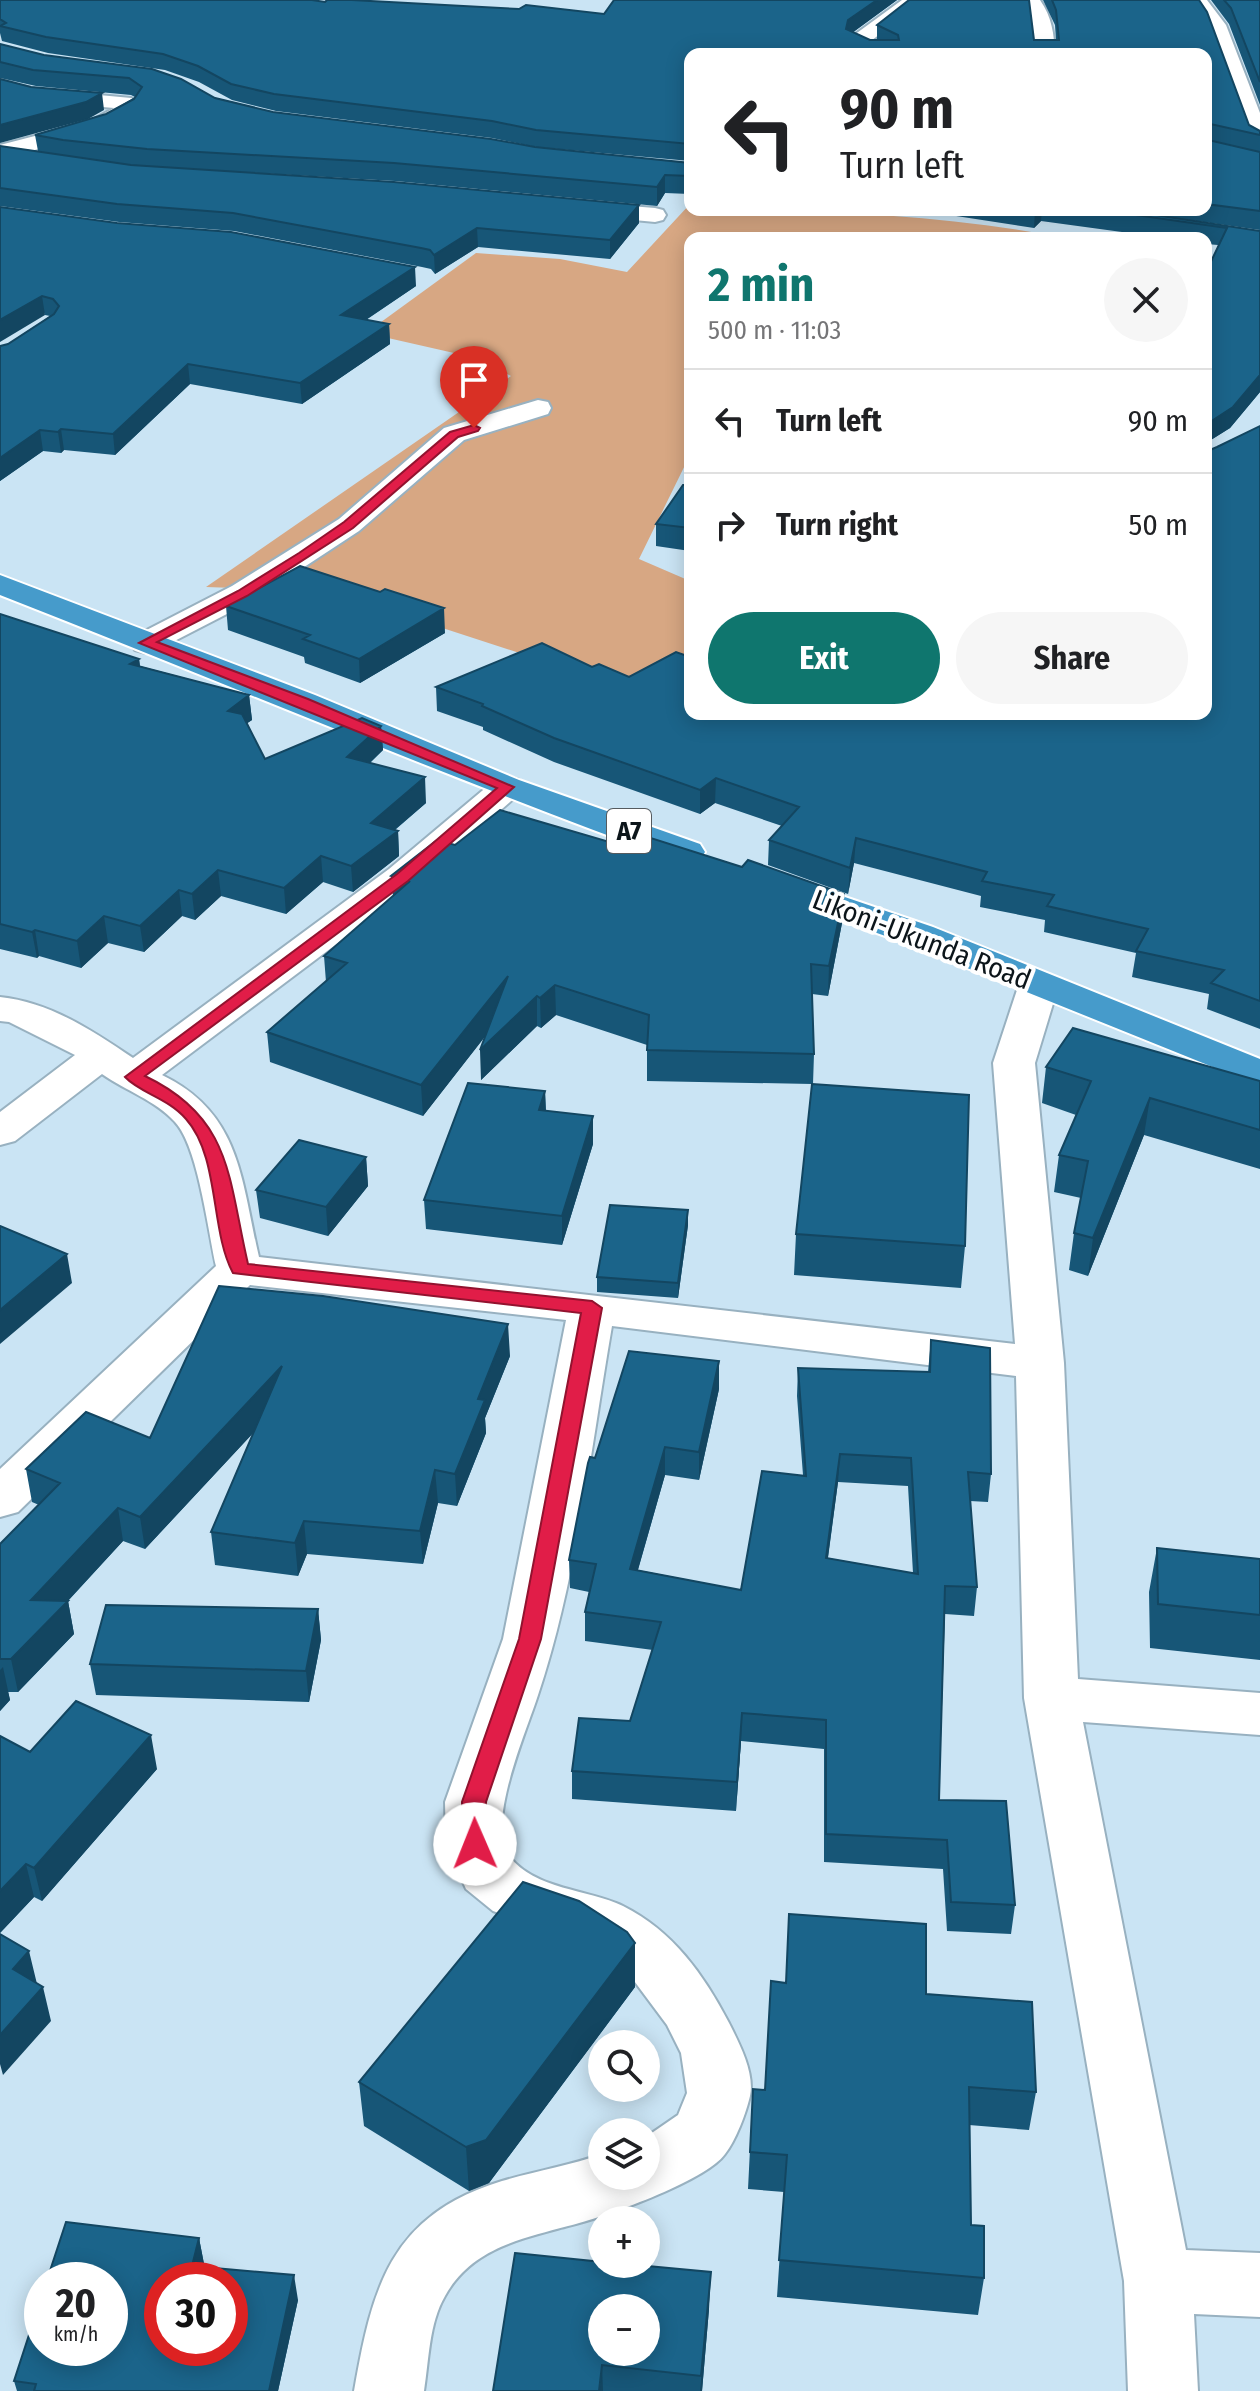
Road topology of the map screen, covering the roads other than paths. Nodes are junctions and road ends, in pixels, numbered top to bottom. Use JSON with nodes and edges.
{"nodes":[{"id":1,"x":914,"y":0,"type":"edge"},
{"id":2,"x":1029,"y":0,"type":"edge"},
{"id":3,"x":1198,"y":0,"type":"edge"},
{"id":4,"x":872,"y":48,"type":"edge"},
{"id":5,"x":1045,"y":48,"type":"edge"},
{"id":6,"x":0,"y":86,"type":"edge"},
{"id":7,"x":1221,"y":87,"type":"edge"},
{"id":8,"x":1249,"y":92,"type":"edge"},
{"id":9,"x":34,"y":95,"type":"junction"},
{"id":10,"x":23,"y":114,"type":"edge"},
{"id":11,"x":0,"y":153,"type":"edge"},
{"id":12,"x":1257,"y":155,"type":"edge"},
{"id":13,"x":49,"y":162,"type":"edge"},
{"id":14,"x":561,"y":207,"type":"edge"},
{"id":15,"x":655,"y":215,"type":"dead end"},
{"id":16,"x":538,"y":408,"type":"dead end"},
{"id":17,"x":0,"y":584,"type":"edge"},
{"id":18,"x":146,"y":643,"type":"junction"},
{"id":19,"x":507,"y":787,"type":"junction"},
{"id":20,"x":1039,"y":984,"type":"junction"},
{"id":21,"x":0,"y":1009,"type":"edge"},
{"id":22,"x":118,"y":1066,"type":"junction"},
{"id":23,"x":1260,"y":1074,"type":"edge"},
{"id":24,"x":0,"y":1132,"type":"edge"},
{"id":25,"x":239,"y":1269,"type":"junction"},
{"id":26,"x":592,"y":1308,"type":"junction"},
{"id":27,"x":1040,"y":1363,"type":"junction"},
{"id":28,"x":0,"y":1499,"type":"edge"},
{"id":29,"x":1051,"y":1698,"type":"junction"},
{"id":30,"x":1260,"y":1714,"type":"edge"},
{"id":31,"x":660,"y":2162,"type":"edge"},
{"id":32,"x":588,"y":2189,"type":"edge"},
{"id":33,"x":1158,"y":2281,"type":"junction"},
{"id":34,"x":1260,"y":2285,"type":"edge"},
{"id":35,"x":389,"y":2391,"type":"edge"},
{"id":36,"x":1163,"y":2391,"type":"edge"}],
"edges":[{"from":1,"to":4,"type":"street"},
{"from":2,"to":5,"type":"street"},
{"from":3,"to":8,"type":"street"},
{"from":6,"to":9,"type":"street"},
{"from":7,"to":8,"type":"street"},
{"from":8,"to":12,"type":"street"},
{"from":9,"to":10,"type":"street"},
{"from":9,"to":11,"type":"street"},
{"from":11,"to":13,"type":"street"},
{"from":14,"to":15,"type":"street"},
{"from":16,"to":18,"type":"street"},
{"from":17,"to":18,"type":"highway","name":"Likoni-Ukunda Road","number":"A7"},
{"from":18,"to":19,"type":"highway","name":"Likoni-Ukunda Road","number":"A7"},
{"from":19,"to":20,"type":"highway","name":"Likoni-Ukunda Road","number":"A7"},
{"from":19,"to":22,"type":"street"},
{"from":20,"to":23,"type":"highway","name":"Likoni-Ukunda Road","number":"A7"},
{"from":20,"to":27,"type":"street"},
{"from":21,"to":22,"type":"street"},
{"from":22,"to":24,"type":"street"},
{"from":22,"to":25,"type":"street"},
{"from":25,"to":26,"type":"street"},
{"from":25,"to":28,"type":"street"},
{"from":26,"to":27,"type":"street"},
{"from":26,"to":31,"type":"street"},
{"from":27,"to":29,"type":"street"},
{"from":29,"to":30,"type":"street"},
{"from":29,"to":33,"type":"street"},
{"from":32,"to":35,"type":"street"},
{"from":33,"to":34,"type":"street"},
{"from":33,"to":36,"type":"street"}]}
